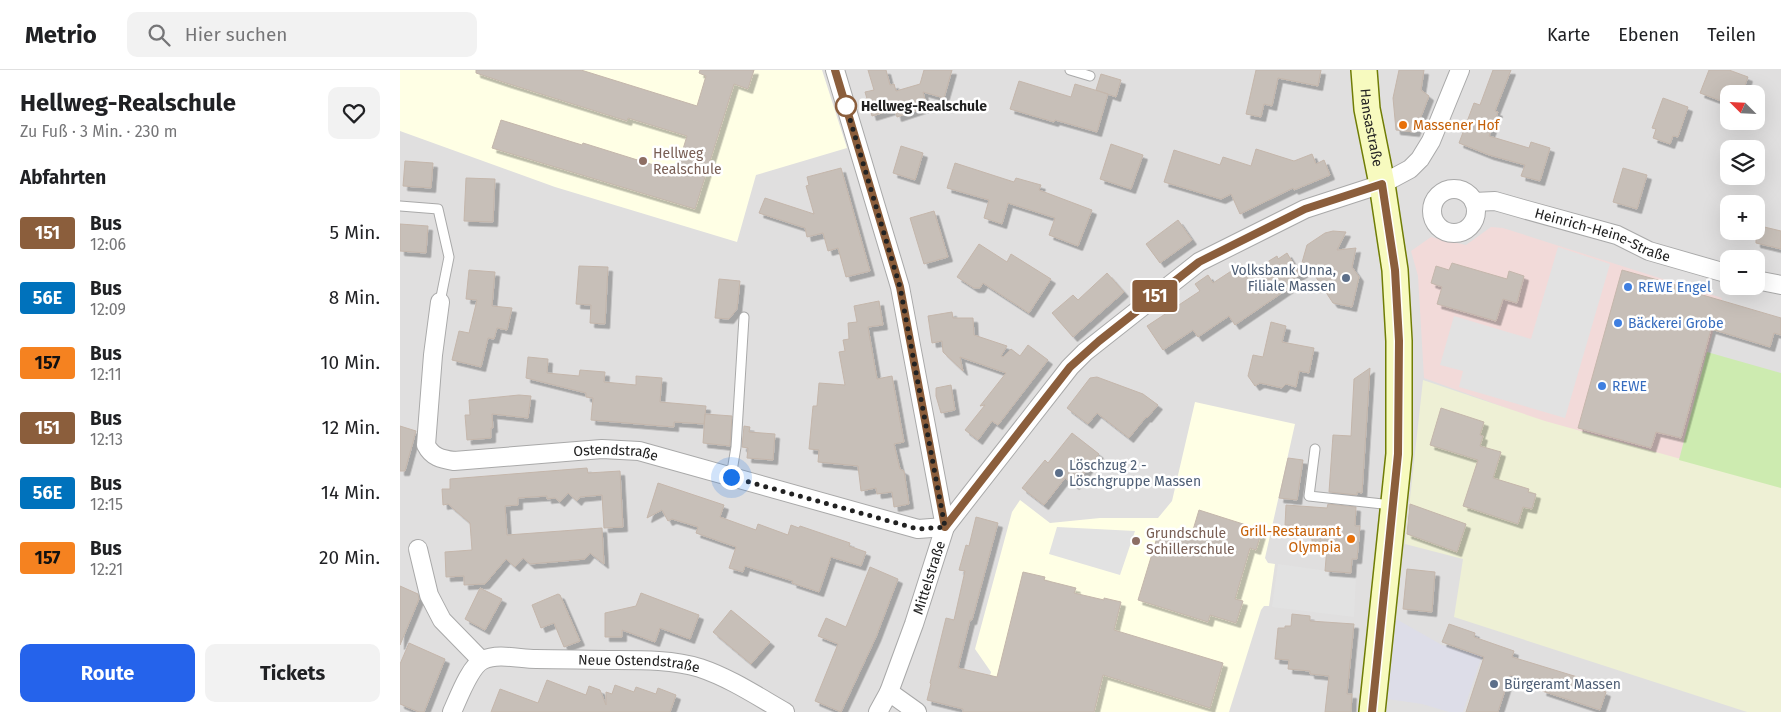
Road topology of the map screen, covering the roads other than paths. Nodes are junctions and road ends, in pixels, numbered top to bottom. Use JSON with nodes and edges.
{"nodes":[{"id":1,"x":836,"y":70,"type":"edge"},
{"id":2,"x":1070,"y":70,"type":"edge"},
{"id":3,"x":1364,"y":70,"type":"edge"},
{"id":4,"x":1460,"y":70,"type":"edge"},
{"id":5,"x":1090,"y":76,"type":"dead end"},
{"id":6,"x":1382,"y":184,"type":"junction"},
{"id":7,"x":1474,"y":202,"type":"dead end"},
{"id":8,"x":400,"y":206,"type":"edge"},
{"id":9,"x":1720,"y":271,"type":"edge"},
{"id":10,"x":1765,"y":282,"type":"edge"},
{"id":11,"x":1781,"y":285,"type":"edge"},
{"id":12,"x":440,"y":302,"type":"joint"},
{"id":13,"x":744,"y":317,"type":"dead end"},
{"id":14,"x":1315,"y":449,"type":"dead end"},
{"id":15,"x":731,"y":477,"type":"junction"},
{"id":16,"x":1394,"y":505,"type":"junction"},
{"id":17,"x":945,"y":527,"type":"junction"},
{"id":18,"x":418,"y":549,"type":"dead end"},
{"id":19,"x":481,"y":660,"type":"junction"},
{"id":20,"x":889,"y":692,"type":"junction"},
{"id":21,"x":452,"y":712,"type":"edge"},
{"id":22,"x":785,"y":712,"type":"edge"},
{"id":23,"x":878,"y":712,"type":"edge"},
{"id":24,"x":917,"y":712,"type":"edge"},
{"id":25,"x":1372,"y":712,"type":"edge"}],
"edges":[{"from":1,"to":17,"type":"street"},
{"from":2,"to":5,"type":"lane"},
{"from":3,"to":6,"type":"main road","name":"Hansastraße"},
{"from":4,"to":6,"type":"street","name":"Mittelstraße"},
{"from":6,"to":16,"type":"main road","name":"Hansastraße"},
{"from":6,"to":17,"type":"street","name":"Mittelstraße"},
{"from":7,"to":9,"type":"street","name":"Heinrich-Heine-Straße"},
{"from":8,"to":12,"type":"lane"},
{"from":10,"to":11,"type":"street"},
{"from":12,"to":15,"type":"street","name":"Ostendstraße"},
{"from":13,"to":15,"type":"lane"},
{"from":14,"to":16,"type":"lane"},
{"from":15,"to":17,"type":"street","name":"Ostendstraße"},
{"from":16,"to":25,"type":"main road","name":"Hansastraße"},
{"from":17,"to":20,"type":"street","name":"Mittelstraße"},
{"from":18,"to":19,"type":"street"},
{"from":19,"to":21,"type":"street"},
{"from":19,"to":22,"type":"street","name":"Neue Ostendstraße"},
{"from":20,"to":23,"type":"street","name":"Mittelstraße"},
{"from":20,"to":24,"type":"street"}]}
